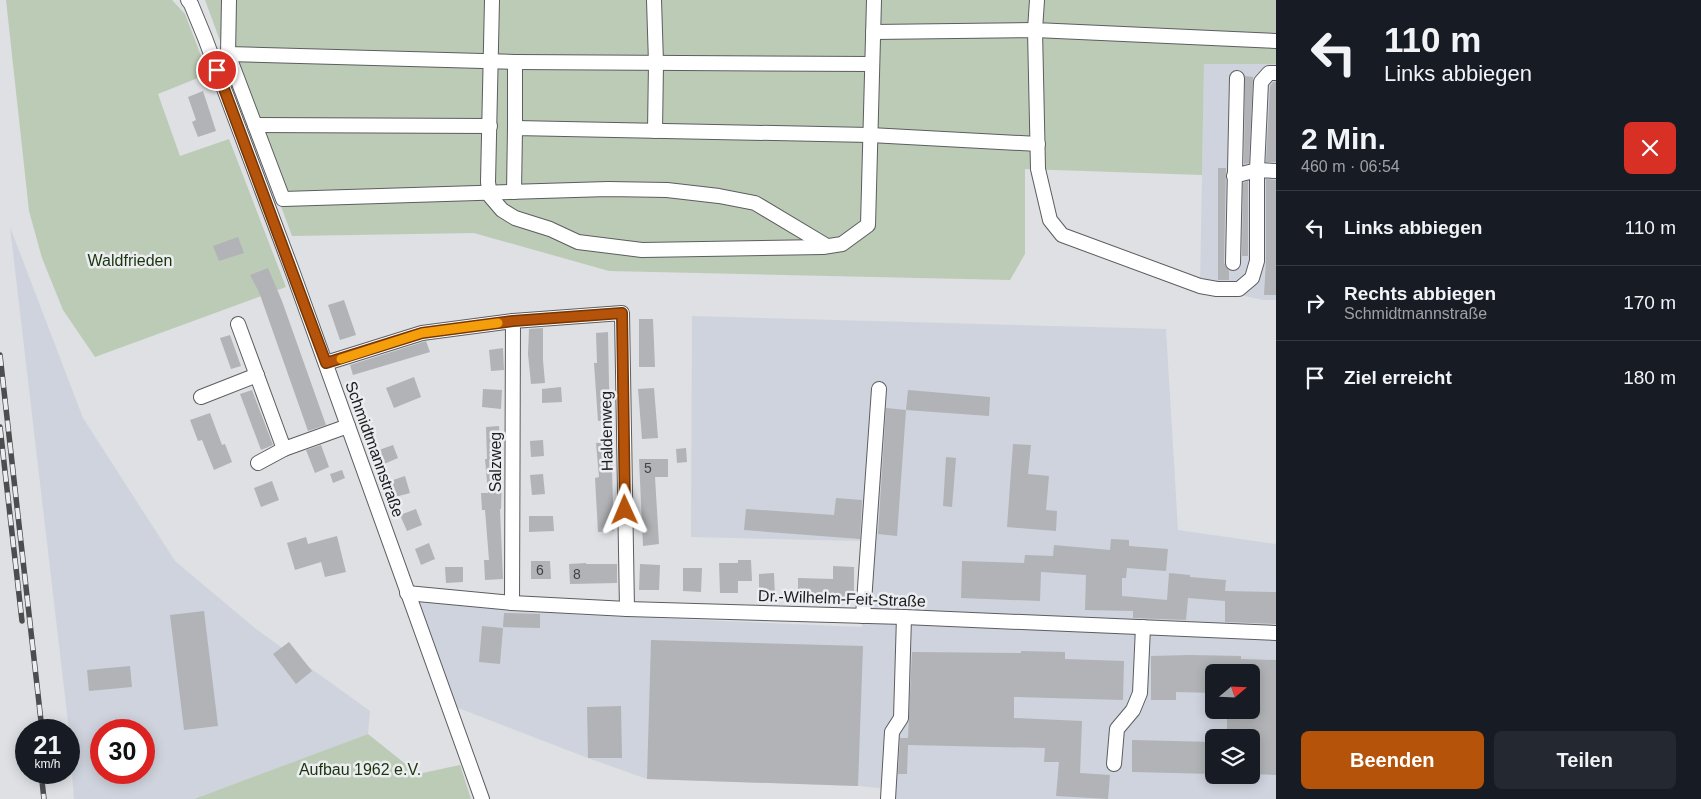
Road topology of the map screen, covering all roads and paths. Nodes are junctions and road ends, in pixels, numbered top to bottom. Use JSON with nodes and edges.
{"nodes":[{"id":1,"x":188,"y":0,"type":"edge"},
{"id":2,"x":229,"y":0,"type":"edge"},
{"id":3,"x":492,"y":0,"type":"edge"},
{"id":4,"x":654,"y":0,"type":"edge"},
{"id":5,"x":874,"y":0,"type":"edge"},
{"id":6,"x":1037,"y":0,"type":"edge"},
{"id":7,"x":1035,"y":30,"type":"junction"},
{"id":8,"x":873,"y":32,"type":"junction"},
{"id":9,"x":1276,"y":40,"type":"edge"},
{"id":10,"x":228,"y":54,"type":"junction"},
{"id":11,"x":491,"y":60,"type":"junction"},
{"id":12,"x":515,"y":62,"type":"junction"},
{"id":13,"x":656,"y":63,"type":"junction"},
{"id":14,"x":872,"y":64,"type":"junction"},
{"id":15,"x":1276,"y":73,"type":"edge"},
{"id":16,"x":1237,"y":78,"type":"dead end"},
{"id":17,"x":255,"y":125,"type":"junction"},
{"id":18,"x":490,"y":126,"type":"junction"},
{"id":19,"x":515,"y":128,"type":"junction"},
{"id":20,"x":655,"y":130,"type":"junction"},
{"id":21,"x":870,"y":135,"type":"junction"},
{"id":22,"x":1038,"y":144,"type":"junction"},
{"id":23,"x":1257,"y":170,"type":"junction"},
{"id":24,"x":1276,"y":171,"type":"edge"},
{"id":25,"x":1234,"y":176,"type":"junction"},
{"id":26,"x":514,"y":192,"type":"junction"},
{"id":27,"x":489,"y":193,"type":"junction"},
{"id":28,"x":827,"y":246,"type":"junction"},
{"id":29,"x":1233,"y":263,"type":"dead end"},
{"id":30,"x":513,"y":321,"type":"junction"},
{"id":31,"x":238,"y":324,"type":"dead end"},
{"id":32,"x":326,"y":363,"type":"junction"},
{"id":33,"x":257,"y":375,"type":"junction"},
{"id":34,"x":879,"y":389,"type":"dead end"},
{"id":35,"x":202,"y":398,"type":"dead end"},
{"id":36,"x":348,"y":426,"type":"junction"},
{"id":37,"x":284,"y":449,"type":"junction"},
{"id":38,"x":258,"y":463,"type":"dead end"},
{"id":39,"x":408,"y":593,"type":"junction"},
{"id":40,"x":512,"y":603,"type":"junction"},
{"id":41,"x":627,"y":609,"type":"junction"},
{"id":42,"x":863,"y":616,"type":"junction"},
{"id":43,"x":904,"y":617,"type":"junction"},
{"id":44,"x":1143,"y":627,"type":"junction"},
{"id":45,"x":1276,"y":633,"type":"edge"},
{"id":46,"x":1114,"y":764,"type":"dead end"},
{"id":47,"x":482,"y":799,"type":"edge"},
{"id":48,"x":888,"y":799,"type":"edge"}],
"edges":[{"from":1,"to":32,"type":"street","name":"Schmidtmannstraße"},
{"from":2,"to":10,"type":"street"},
{"from":3,"to":11,"type":"street"},
{"from":4,"to":13,"type":"street"},
{"from":5,"to":8,"type":"street"},
{"from":6,"to":7,"type":"street"},
{"from":7,"to":8,"type":"street"},
{"from":7,"to":9,"type":"street"},
{"from":7,"to":22,"type":"street"},
{"from":8,"to":14,"type":"street"},
{"from":10,"to":11,"type":"street"},
{"from":10,"to":17,"type":"street"},
{"from":11,"to":12,"type":"street"},
{"from":11,"to":18,"type":"street"},
{"from":12,"to":13,"type":"street"},
{"from":12,"to":19,"type":"street"},
{"from":13,"to":14,"type":"street"},
{"from":13,"to":20,"type":"street"},
{"from":14,"to":21,"type":"street"},
{"from":15,"to":23,"type":"street"},
{"from":16,"to":25,"type":"street"},
{"from":17,"to":18,"type":"street"},
{"from":17,"to":27,"type":"street"},
{"from":18,"to":27,"type":"street"},
{"from":19,"to":20,"type":"street"},
{"from":19,"to":26,"type":"street"},
{"from":20,"to":21,"type":"street"},
{"from":21,"to":22,"type":"street"},
{"from":21,"to":28,"type":"street"},
{"from":22,"to":23,"type":"street"},
{"from":23,"to":24,"type":"street"},
{"from":23,"to":25,"type":"street"},
{"from":25,"to":29,"type":"street"},
{"from":26,"to":27,"type":"street"},
{"from":26,"to":28,"type":"street"},
{"from":27,"to":28,"type":"street"},
{"from":30,"to":32,"type":"street"},
{"from":30,"to":40,"type":"street","name":"Salzweg"},
{"from":30,"to":41,"type":"street","name":"Haldenweg"},
{"from":31,"to":33,"type":"street"},
{"from":32,"to":36,"type":"street","name":"Schmidtmannstraße"},
{"from":33,"to":35,"type":"street"},
{"from":33,"to":37,"type":"street"},
{"from":34,"to":42,"type":"street"},
{"from":36,"to":37,"type":"street"},
{"from":36,"to":39,"type":"street","name":"Schmidtmannstraße"},
{"from":37,"to":38,"type":"street"},
{"from":39,"to":40,"type":"street","name":"Dr.-Wilhelm-Feit-Straße"},
{"from":39,"to":47,"type":"street","name":"Schmidtmannstraße"},
{"from":40,"to":41,"type":"street","name":"Dr.-Wilhelm-Feit-Straße"},
{"from":41,"to":42,"type":"street","name":"Dr.-Wilhelm-Feit-Straße"},
{"from":42,"to":43,"type":"street","name":"Dr.-Wilhelm-Feit-Straße"},
{"from":43,"to":44,"type":"street","name":"Dr.-Wilhelm-Feit-Straße"},
{"from":43,"to":48,"type":"street"},
{"from":44,"to":45,"type":"street","name":"Dr.-Wilhelm-Feit-Straße"},
{"from":44,"to":46,"type":"street"}]}
